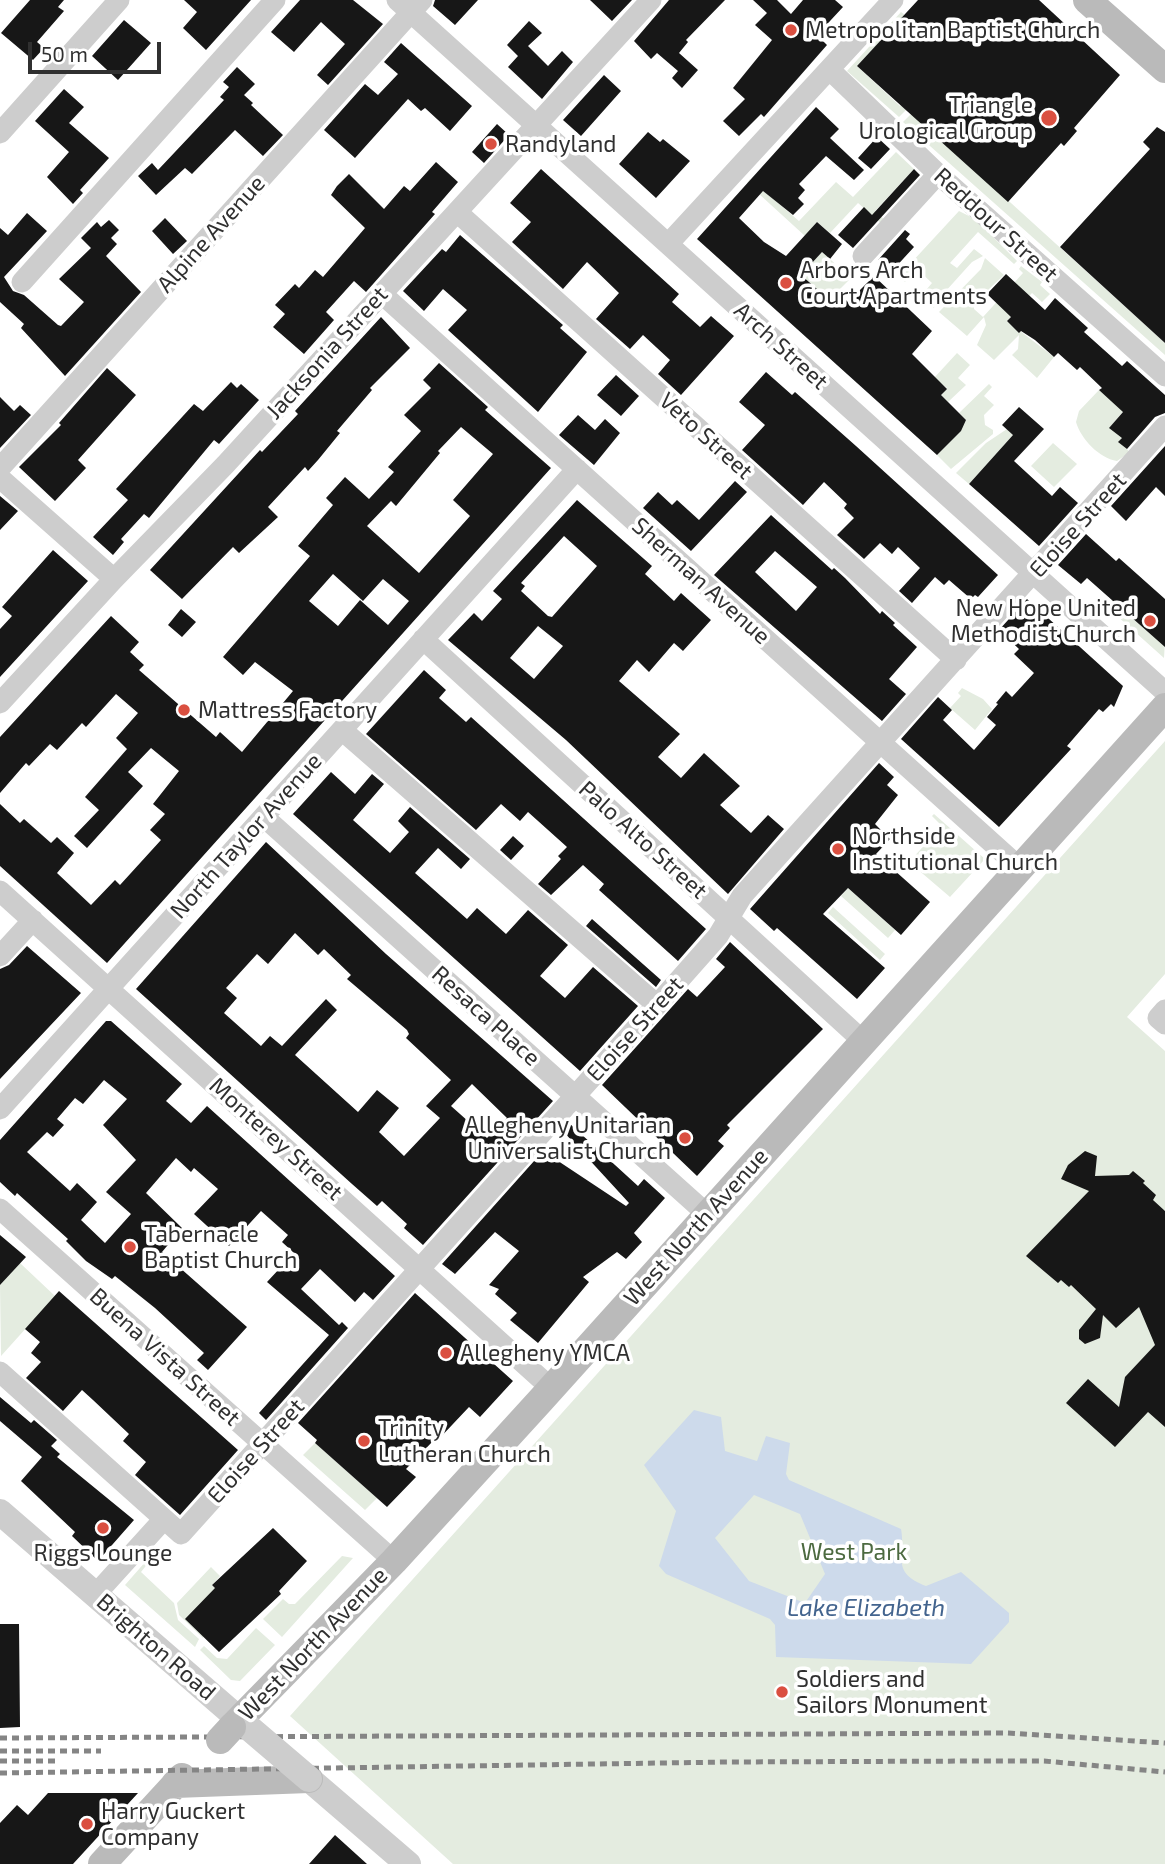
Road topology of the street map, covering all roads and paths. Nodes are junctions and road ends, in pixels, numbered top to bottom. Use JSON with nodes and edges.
{"nodes":[{"id":1,"x":119,"y":0,"type":"edge"},
{"id":2,"x":275,"y":0,"type":"edge"},
{"id":3,"x":651,"y":0,"type":"edge"},
{"id":4,"x":893,"y":0,"type":"edge"},
{"id":5,"x":1087,"y":0,"type":"edge"},
{"id":6,"x":410,"y":4,"type":"edge"},
{"id":7,"x":831,"y":69,"type":"junction"},
{"id":8,"x":1165,"y":69,"type":"edge"},
{"id":9,"x":536,"y":126,"type":"junction"},
{"id":10,"x":0,"y":134,"type":"edge"},
{"id":11,"x":939,"y":174,"type":"junction"},
{"id":12,"x":457,"y":212,"type":"junction"},
{"id":13,"x":669,"y":243,"type":"junction"},
{"id":14,"x":863,"y":256,"type":"dead end"},
{"id":15,"x":22,"y":282,"type":"dead end"},
{"id":16,"x":382,"y":294,"type":"junction"},
{"id":17,"x":1165,"y":376,"type":"edge"},
{"id":18,"x":1165,"y":426,"type":"edge"},
{"id":19,"x":0,"y":468,"type":"edge"},
{"id":20,"x":577,"y":469,"type":"junction"},
{"id":21,"x":0,"y":478,"type":"edge"},
{"id":22,"x":1034,"y":574,"type":"junction"},
{"id":23,"x":114,"y":579,"type":"junction"},
{"id":24,"x":424,"y":639,"type":"junction"},
{"id":25,"x":956,"y":660,"type":"junction"},
{"id":26,"x":1165,"y":692,"type":"edge"},
{"id":27,"x":0,"y":703,"type":"edge"},
{"id":28,"x":1165,"y":707,"type":"edge"},
{"id":29,"x":342,"y":730,"type":"junction"},
{"id":30,"x":881,"y":743,"type":"junction"},
{"id":31,"x":264,"y":817,"type":"junction"},
{"id":32,"x":1020,"y":867,"type":"junction"},
{"id":33,"x":0,"y":891,"type":"edge"},
{"id":34,"x":729,"y":918,"type":"junction"},
{"id":35,"x":33,"y":920,"type":"junction"},
{"id":36,"x":0,"y":956,"type":"edge"},
{"id":37,"x":109,"y":989,"type":"junction"},
{"id":38,"x":657,"y":1005,"type":"junction"},
{"id":39,"x":1165,"y":1010,"type":"edge"},
{"id":40,"x":1165,"y":1024,"type":"edge"},
{"id":41,"x":863,"y":1041,"type":"junction"},
{"id":42,"x":575,"y":1096,"type":"junction"},
{"id":43,"x":0,"y":1110,"type":"edge"},
{"id":44,"x":0,"y":1209,"type":"edge"},
{"id":45,"x":708,"y":1215,"type":"junction"},
{"id":46,"x":420,"y":1269,"type":"junction"},
{"id":47,"x":0,"y":1372,"type":"edge"},
{"id":48,"x":551,"y":1388,"type":"junction"},
{"id":49,"x":262,"y":1444,"type":"junction"},
{"id":50,"x":0,"y":1512,"type":"edge"},
{"id":51,"x":164,"y":1519,"type":"junction"},
{"id":52,"x":394,"y":1561,"type":"junction"},
{"id":53,"x":96,"y":1594,"type":"junction"},
{"id":54,"x":235,"y":1729,"type":"junction"},
{"id":55,"x":313,"y":1782,"type":"junction"},
{"id":56,"x":403,"y":1862,"type":"edge"},
{"id":57,"x":102,"y":1864,"type":"edge"}],
"edges":[{"from":1,"to":10,"type":"street"},
{"from":2,"to":15,"type":"street"},
{"from":3,"to":9,"type":"street","name":"Jacksonia Street"},
{"from":4,"to":7,"type":"street"},
{"from":5,"to":8,"type":"main road"},
{"from":6,"to":9,"type":"street","name":"Arch Street"},
{"from":6,"to":19,"type":"street","name":"Alpine Avenue"},
{"from":7,"to":11,"type":"street","name":"Reddour Street"},
{"from":7,"to":13,"type":"street"},
{"from":9,"to":12,"type":"street","name":"Jacksonia Street"},
{"from":9,"to":13,"type":"street","name":"Arch Street"},
{"from":11,"to":14,"type":"street"},
{"from":11,"to":17,"type":"street","name":"Reddour Street"},
{"from":12,"to":16,"type":"street","name":"Jacksonia Street"},
{"from":12,"to":25,"type":"street","name":"Veto Street"},
{"from":13,"to":22,"type":"street","name":"Arch Street"},
{"from":16,"to":20,"type":"street","name":"Sherman Avenue"},
{"from":16,"to":23,"type":"street","name":"Jacksonia Street"},
{"from":18,"to":22,"type":"street","name":"Eloise Street"},
{"from":20,"to":24,"type":"street","name":"North Taylor Avenue"},
{"from":20,"to":30,"type":"street","name":"Sherman Avenue"},
{"from":21,"to":23,"type":"street"},
{"from":22,"to":25,"type":"street","name":"Eloise Street"},
{"from":22,"to":26,"type":"street","name":"Arch Street"},
{"from":23,"to":27,"type":"street","name":"Jacksonia Street"},
{"from":24,"to":29,"type":"street","name":"North Taylor Avenue"},
{"from":24,"to":34,"type":"street","name":"Palo Alto Street"},
{"from":25,"to":30,"type":"street","name":"Eloise Street"},
{"from":28,"to":32,"type":"main road","name":"West North Avenue"},
{"from":29,"to":31,"type":"street","name":"North Taylor Avenue"},
{"from":29,"to":38,"type":"street"},
{"from":30,"to":32,"type":"street","name":"Sherman Avenue"},
{"from":30,"to":34,"type":"street","name":"Eloise Street"},
{"from":31,"to":37,"type":"street","name":"North Taylor Avenue"},
{"from":31,"to":42,"type":"street","name":"Resaca Place"},
{"from":32,"to":41,"type":"main road","name":"West North Avenue"},
{"from":33,"to":35,"type":"street","name":"Monterey Street"},
{"from":34,"to":38,"type":"street","name":"Eloise Street"},
{"from":34,"to":41,"type":"street","name":"Palo Alto Street"},
{"from":35,"to":36,"type":"street"},
{"from":35,"to":37,"type":"street","name":"Monterey Street"},
{"from":37,"to":43,"type":"street","name":"North Taylor Avenue"},
{"from":37,"to":46,"type":"street","name":"Monterey Street"},
{"from":38,"to":42,"type":"street","name":"Eloise Street"},
{"from":39,"to":40,"type":"street"},
{"from":41,"to":45,"type":"main road","name":"West North Avenue"},
{"from":42,"to":45,"type":"street","name":"Resaca Place"},
{"from":42,"to":46,"type":"street","name":"Eloise Street"},
{"from":44,"to":49,"type":"street","name":"Buena Vista Street"},
{"from":45,"to":48,"type":"main road","name":"West North Avenue"},
{"from":46,"to":48,"type":"street","name":"Monterey Street"},
{"from":46,"to":49,"type":"street","name":"Eloise Street"},
{"from":47,"to":51,"type":"street"},
{"from":48,"to":52,"type":"main road","name":"West North Avenue"},
{"from":49,"to":51,"type":"street","name":"Eloise Street"},
{"from":49,"to":52,"type":"street","name":"Buena Vista Street"},
{"from":50,"to":53,"type":"street","name":"Brighton Road"},
{"from":51,"to":53,"type":"street"},
{"from":52,"to":54,"type":"main road","name":"West North Avenue"},
{"from":53,"to":54,"type":"street","name":"Brighton Road"},
{"from":54,"to":55,"type":"street","name":"Brighton Road","bridge":true},
{"from":55,"to":56,"type":"street","name":"Brighton Road"},
{"from":55,"to":57,"type":"main road"}]}
